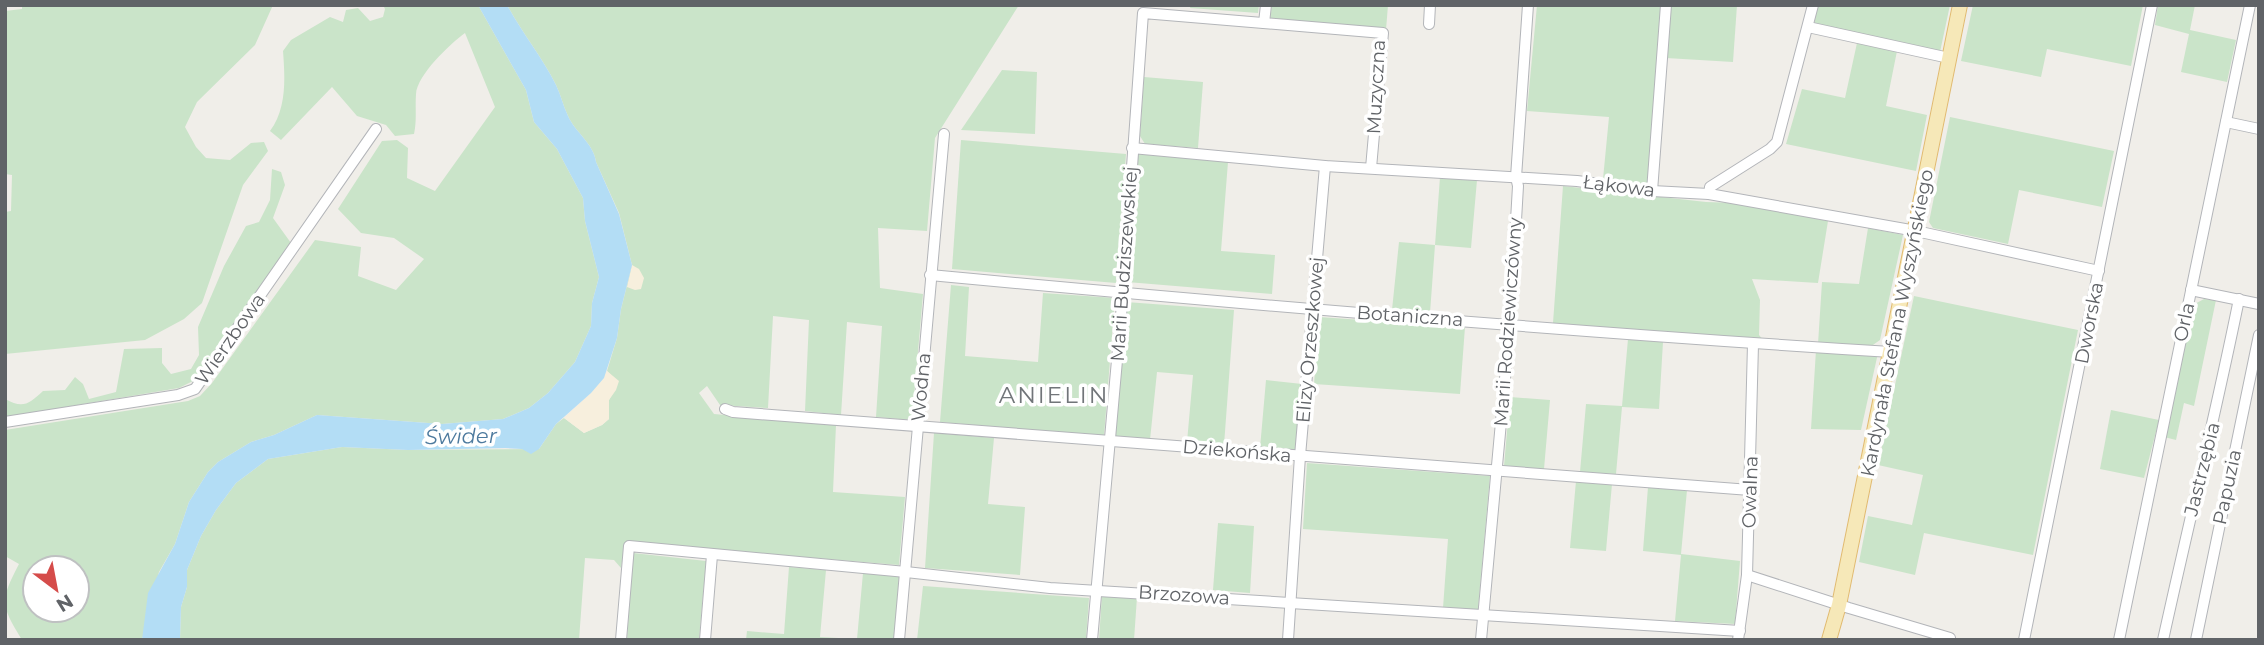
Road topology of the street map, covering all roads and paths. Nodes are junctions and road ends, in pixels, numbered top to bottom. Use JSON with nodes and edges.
{"nodes":[{"id":1,"x":1266,"y":5,"type":"edge"},
{"id":2,"x":1430,"y":5,"type":"edge"},
{"id":3,"x":1528,"y":5,"type":"edge"},
{"id":4,"x":1666,"y":5,"type":"edge"},
{"id":5,"x":1813,"y":5,"type":"edge"},
{"id":6,"x":1960,"y":5,"type":"edge"},
{"id":7,"x":2151,"y":5,"type":"edge"},
{"id":8,"x":2252,"y":10,"type":"edge"},
{"id":9,"x":1143,"y":13,"type":"joint"},
{"id":10,"x":1264,"y":23,"type":"junction"},
{"id":11,"x":1429,"y":24,"type":"dead end"},
{"id":12,"x":1808,"y":27,"type":"junction"},
{"id":13,"x":1949,"y":58,"type":"junction"},
{"id":14,"x":2226,"y":122,"type":"junction"},
{"id":15,"x":376,"y":129,"type":"dead end"},
{"id":16,"x":2259,"y":129,"type":"edge"},
{"id":17,"x":944,"y":134,"type":"dead end"},
{"id":18,"x":1132,"y":148,"type":"junction"},
{"id":19,"x":1325,"y":166,"type":"junction"},
{"id":20,"x":1371,"y":169,"type":"junction"},
{"id":21,"x":1516,"y":177,"type":"junction"},
{"id":22,"x":1653,"y":191,"type":"junction"},
{"id":23,"x":1709,"y":194,"type":"junction"},
{"id":24,"x":1916,"y":232,"type":"junction"},
{"id":25,"x":2099,"y":271,"type":"junction"},
{"id":26,"x":930,"y":275,"type":"junction"},
{"id":27,"x":2191,"y":290,"type":"junction"},
{"id":28,"x":1123,"y":293,"type":"junction"},
{"id":29,"x":2239,"y":299,"type":"junction"},
{"id":30,"x":2259,"y":304,"type":"edge"},
{"id":31,"x":1313,"y":309,"type":"junction"},
{"id":32,"x":1510,"y":324,"type":"junction"},
{"id":33,"x":2259,"y":335,"type":"edge"},
{"id":34,"x":1753,"y":344,"type":"junction"},
{"id":35,"x":1891,"y":352,"type":"junction"},
{"id":36,"x":725,"y":409,"type":"dead end"},
{"id":37,"x":5,"y":422,"type":"edge"},
{"id":38,"x":917,"y":426,"type":"junction"},
{"id":39,"x":1109,"y":440,"type":"junction"},
{"id":40,"x":1300,"y":456,"type":"junction"},
{"id":41,"x":1497,"y":470,"type":"junction"},
{"id":42,"x":1750,"y":490,"type":"junction"},
{"id":43,"x":712,"y":555,"type":"junction"},
{"id":44,"x":906,"y":572,"type":"junction"},
{"id":45,"x":1747,"y":575,"type":"junction"},
{"id":46,"x":1096,"y":589,"type":"junction"},
{"id":47,"x":1291,"y":602,"type":"junction"},
{"id":48,"x":1839,"y":605,"type":"junction"},
{"id":49,"x":1483,"y":616,"type":"junction"},
{"id":50,"x":1739,"y":635,"type":"edge"},
{"id":51,"x":1950,"y":638,"type":"edge"},
{"id":52,"x":621,"y":640,"type":"edge"},
{"id":53,"x":705,"y":640,"type":"edge"},
{"id":54,"x":899,"y":640,"type":"edge"},
{"id":55,"x":1092,"y":640,"type":"edge"},
{"id":56,"x":1288,"y":640,"type":"edge"},
{"id":57,"x":1481,"y":640,"type":"edge"},
{"id":58,"x":1829,"y":640,"type":"edge"},
{"id":59,"x":2024,"y":640,"type":"edge"},
{"id":60,"x":2119,"y":640,"type":"edge"},
{"id":61,"x":2163,"y":640,"type":"edge"},
{"id":62,"x":2196,"y":640,"type":"edge"}],
"edges":[{"from":1,"to":10,"type":"street"},
{"from":2,"to":11,"type":"street"},
{"from":3,"to":21,"type":"street","name":"Marii Rodziewiczówny"},
{"from":4,"to":22,"type":"street"},
{"from":5,"to":12,"type":"street"},
{"from":6,"to":13,"type":"main road","name":"Kardynała Stefana Wyszyńskiego"},
{"from":7,"to":25,"type":"street","name":"Dworska"},
{"from":8,"to":14,"type":"street","name":"Orla"},
{"from":9,"to":10,"type":"street","name":"Muzyczna"},
{"from":9,"to":18,"type":"street","name":"Marii Budziszewskiej"},
{"from":10,"to":20,"type":"street","name":"Muzyczna"},
{"from":12,"to":13,"type":"street"},
{"from":12,"to":23,"type":"street"},
{"from":13,"to":24,"type":"main road","name":"Kardynała Stefana Wyszyńskiego"},
{"from":14,"to":16,"type":"street"},
{"from":14,"to":27,"type":"street","name":"Orla"},
{"from":15,"to":37,"type":"street","name":"Wierzbowa"},
{"from":17,"to":26,"type":"street","name":"Wodna"},
{"from":18,"to":19,"type":"street","name":"Łąkowa"},
{"from":18,"to":28,"type":"street","name":"Marii Budziszewskiej"},
{"from":19,"to":20,"type":"street","name":"Łąkowa"},
{"from":19,"to":31,"type":"street","name":"Elizy Orzeszkowej"},
{"from":20,"to":21,"type":"street","name":"Łąkowa"},
{"from":21,"to":22,"type":"street","name":"Łąkowa"},
{"from":21,"to":32,"type":"street","name":"Marii Rodziewiczówny"},
{"from":22,"to":23,"type":"street","name":"Łąkowa"},
{"from":23,"to":24,"type":"street","name":"Łąkowa"},
{"from":24,"to":25,"type":"street","name":"Łąkowa"},
{"from":24,"to":35,"type":"main road","name":"Kardynała Stefana Wyszyńskiego"},
{"from":25,"to":59,"type":"street","name":"Dworska"},
{"from":26,"to":28,"type":"street","name":"Botaniczna"},
{"from":26,"to":38,"type":"street","name":"Wodna"},
{"from":27,"to":29,"type":"street"},
{"from":27,"to":60,"type":"street","name":"Orla"},
{"from":28,"to":31,"type":"street","name":"Botaniczna"},
{"from":28,"to":39,"type":"street","name":"Marii Budziszewskiej"},
{"from":29,"to":30,"type":"street"},
{"from":29,"to":61,"type":"street","name":"Jastrzębia"},
{"from":31,"to":32,"type":"street","name":"Botaniczna"},
{"from":31,"to":40,"type":"street","name":"Elizy Orzeszkowej"},
{"from":32,"to":34,"type":"street","name":"Botaniczna"},
{"from":32,"to":41,"type":"street","name":"Marii Rodziewiczówny"},
{"from":33,"to":62,"type":"street","name":"Papuzia"},
{"from":34,"to":35,"type":"street","name":"Botaniczna"},
{"from":34,"to":42,"type":"street","name":"Owalna"},
{"from":35,"to":48,"type":"main road","name":"Kardynała Stefana Wyszyńskiego"},
{"from":36,"to":38,"type":"street","name":"Dziekońska"},
{"from":38,"to":39,"type":"street","name":"Dziekońska"},
{"from":38,"to":44,"type":"street","name":"Wodna"},
{"from":39,"to":40,"type":"street","name":"Dziekońska"},
{"from":39,"to":46,"type":"street","name":"Marii Budziszewskiej"},
{"from":40,"to":41,"type":"street","name":"Dziekońska"},
{"from":40,"to":47,"type":"street","name":"Elizy Orzeszkowej"},
{"from":41,"to":42,"type":"street","name":"Dziekońska"},
{"from":41,"to":49,"type":"street","name":"Marii Rodziewiczówny"},
{"from":42,"to":45,"type":"street","name":"Owalna"},
{"from":43,"to":44,"type":"street","name":"Brzozowa"},
{"from":43,"to":52,"type":"street","name":"Brzozowa"},
{"from":43,"to":53,"type":"street"},
{"from":44,"to":46,"type":"street","name":"Brzozowa"},
{"from":44,"to":54,"type":"street","name":"Wodna"},
{"from":45,"to":48,"type":"street"},
{"from":45,"to":50,"type":"street","name":"Owalna"},
{"from":46,"to":47,"type":"street","name":"Brzozowa"},
{"from":46,"to":55,"type":"street","name":"Marii Budziszewskiej"},
{"from":47,"to":49,"type":"street","name":"Brzozowa"},
{"from":47,"to":56,"type":"street","name":"Elizy Orzeszkowej"},
{"from":48,"to":51,"type":"street"},
{"from":48,"to":58,"type":"main road","name":"Kardynała Stefana Wyszyńskiego"},
{"from":49,"to":50,"type":"street","name":"Brzozowa"},
{"from":49,"to":57,"type":"street","name":"Marii Rodziewiczówny"}]}
